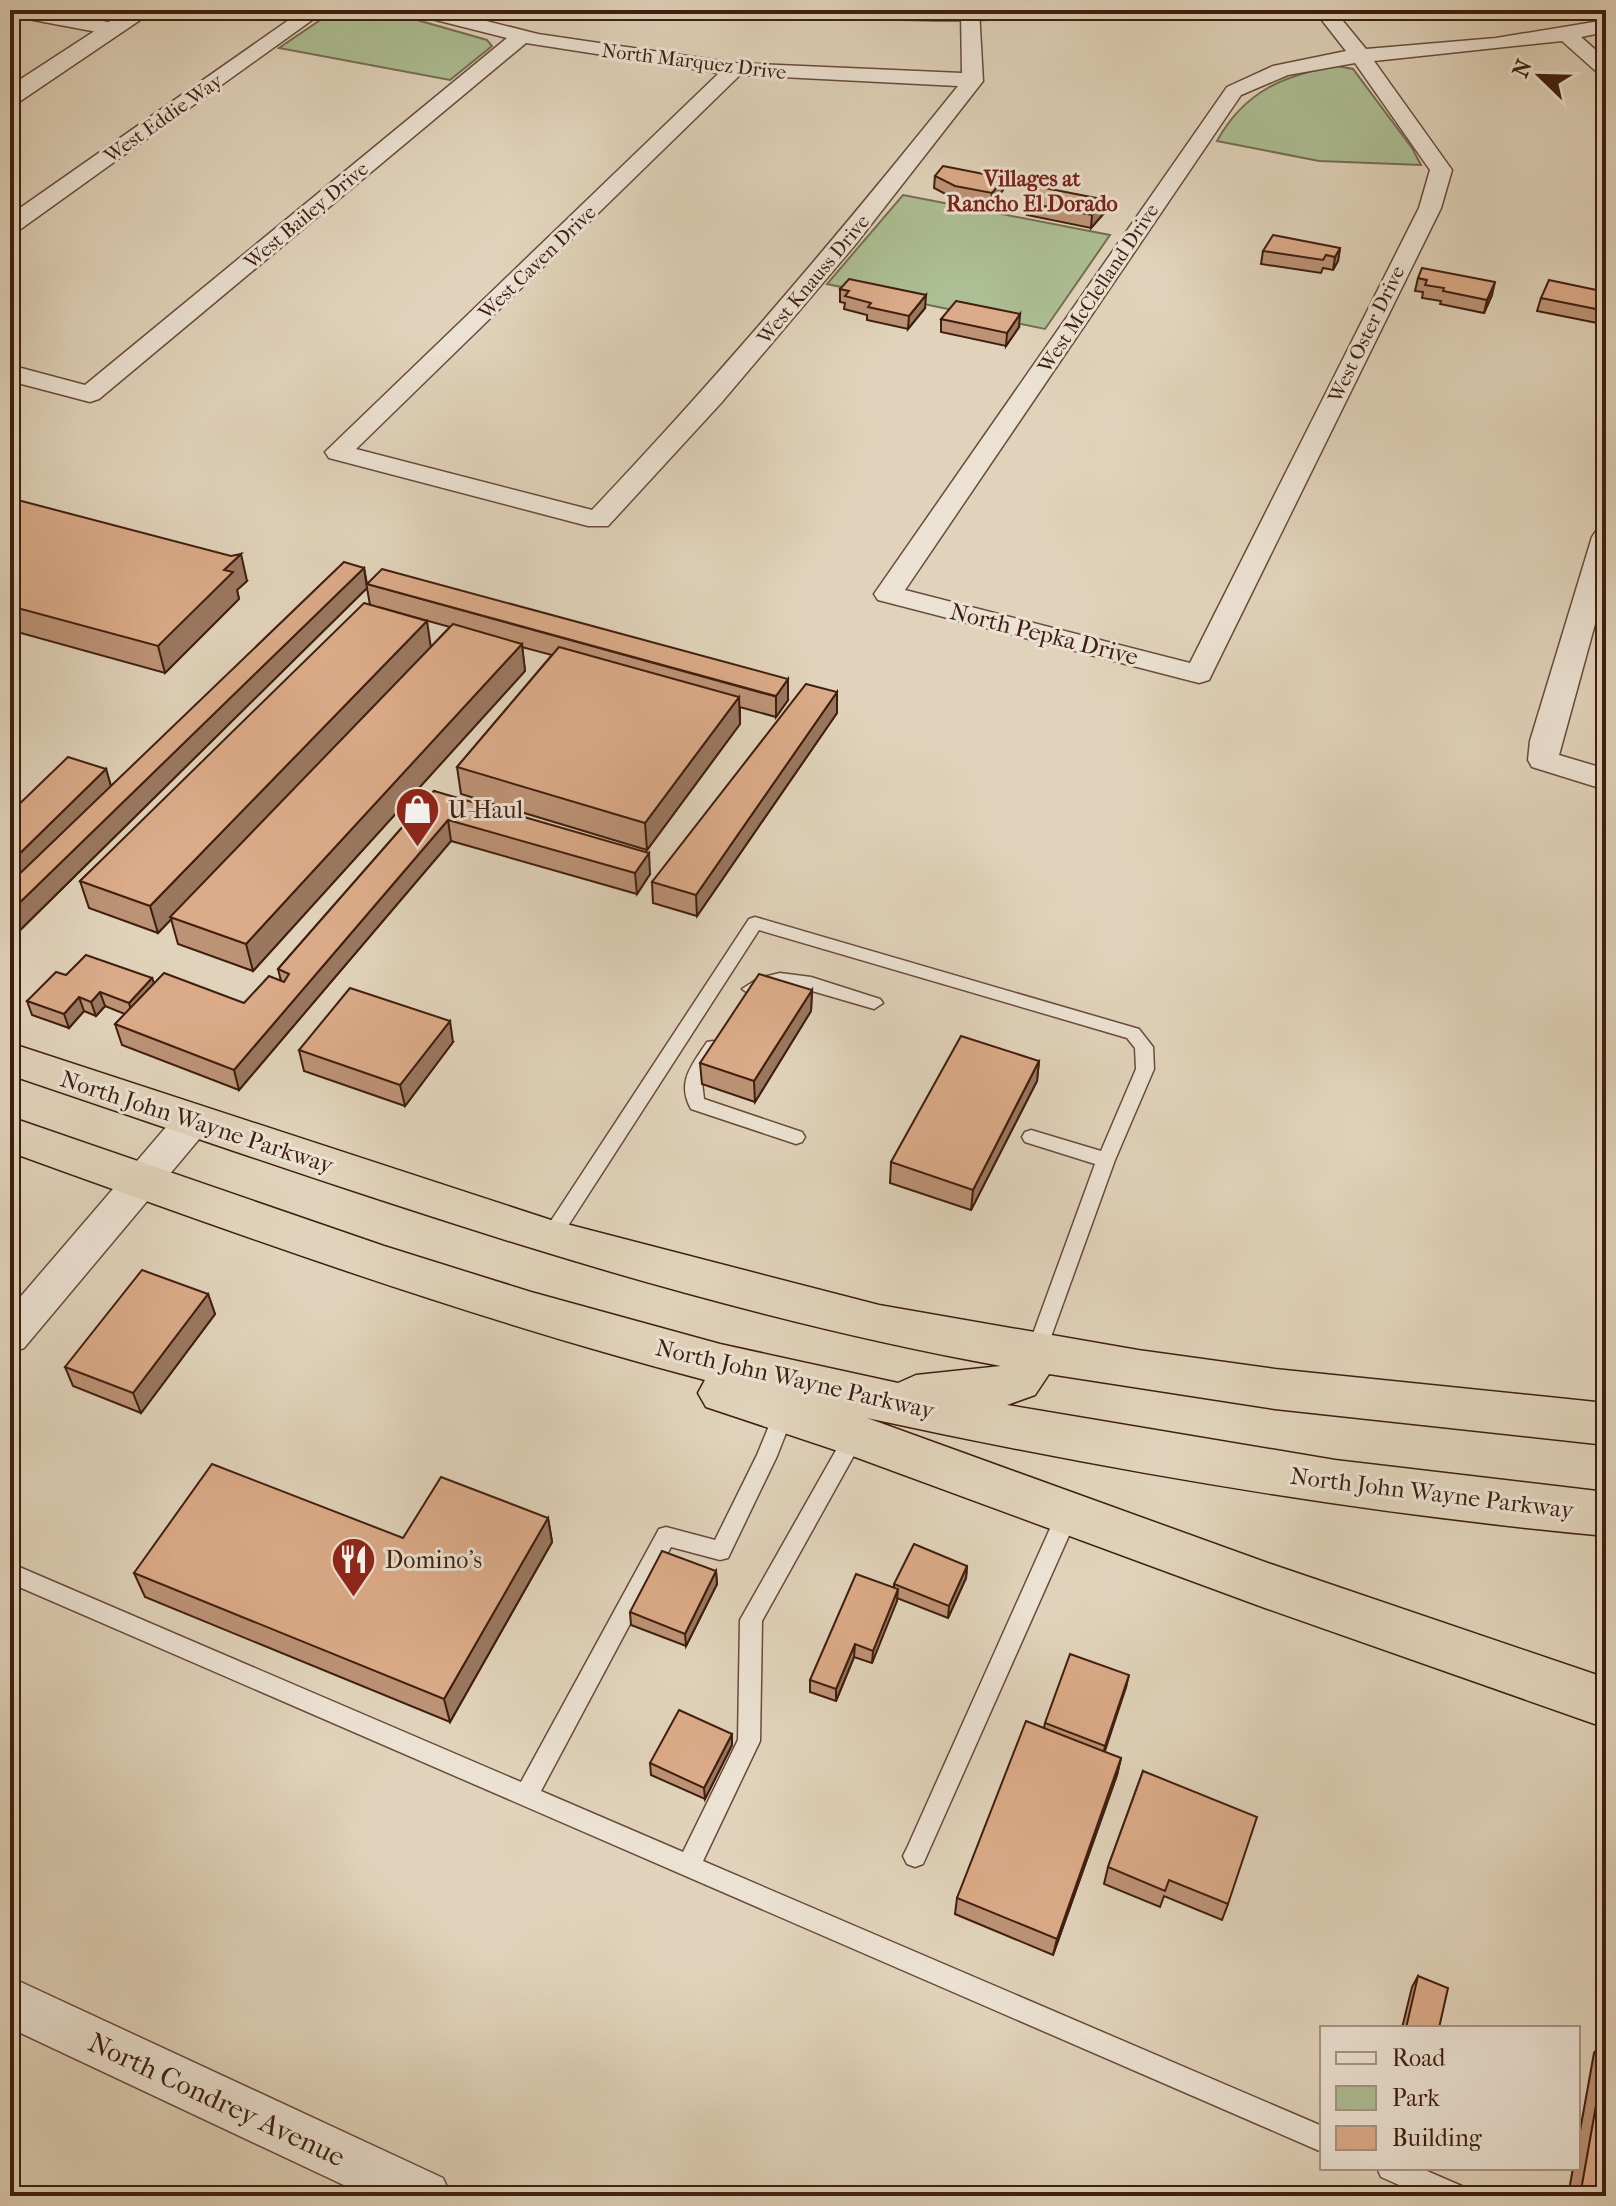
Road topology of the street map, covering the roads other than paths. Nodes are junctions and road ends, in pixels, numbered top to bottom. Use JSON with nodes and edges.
{"nodes":[{"id":1,"x":12,"y":10,"type":"edge"},
{"id":2,"x":143,"y":10,"type":"edge"},
{"id":3,"x":316,"y":10,"type":"edge"},
{"id":4,"x":831,"y":10,"type":"edge"},
{"id":5,"x":1023,"y":10,"type":"edge"},
{"id":6,"x":1324,"y":10,"type":"edge"},
{"id":7,"x":428,"y":11,"type":"edge"},
{"id":8,"x":971,"y":13,"type":"junction"},
{"id":9,"x":1606,"y":26,"type":"edge"},
{"id":10,"x":113,"y":29,"type":"junction"},
{"id":11,"x":1566,"y":34,"type":"junction"},
{"id":12,"x":522,"y":36,"type":"junction"},
{"id":13,"x":1359,"y":55,"type":"junction"},
{"id":14,"x":735,"y":69,"type":"junction"},
{"id":15,"x":1606,"y":70,"type":"edge"},
{"id":16,"x":973,"y":80,"type":"junction"},
{"id":17,"x":10,"y":96,"type":"edge"},
{"id":18,"x":10,"y":226,"type":"edge"},
{"id":19,"x":10,"y":373,"type":"edge"},
{"id":20,"x":598,"y":520,"type":"joint"},
{"id":21,"x":1606,"y":537,"type":"edge"},
{"id":22,"x":888,"y":594,"type":"joint"},
{"id":23,"x":1199,"y":674,"type":"joint"},
{"id":24,"x":1606,"y":780,"type":"edge"},
{"id":25,"x":743,"y":1000,"type":"edge"},
{"id":26,"x":874,"y":1003,"type":"dead end"},
{"id":27,"x":722,"y":1033,"type":"edge"},
{"id":28,"x":10,"y":1059,"type":"edge"},
{"id":29,"x":192,"y":1122,"type":"junction"},
{"id":30,"x":10,"y":1134,"type":"edge"},
{"id":31,"x":796,"y":1137,"type":"dead end"},
{"id":32,"x":1031,"y":1137,"type":"dead end"},
{"id":33,"x":1106,"y":1160,"type":"junction"},
{"id":34,"x":142,"y":1181,"type":"junction"},
{"id":35,"x":550,"y":1238,"type":"junction"},
{"id":36,"x":319,"y":1242,"type":"junction"},
{"id":37,"x":10,"y":1337,"type":"edge"},
{"id":38,"x":1036,"y":1353,"type":"junction"},
{"id":39,"x":785,"y":1410,"type":"junction"},
{"id":40,"x":864,"y":1418,"type":"junction"},
{"id":41,"x":1606,"y":1424,"type":"edge"},
{"id":42,"x":1068,"y":1513,"type":"junction"},
{"id":43,"x":1606,"y":1514,"type":"edge"},
{"id":44,"x":10,"y":1573,"type":"edge"},
{"id":45,"x":1606,"y":1703,"type":"edge"},
{"id":46,"x":526,"y":1795,"type":"junction"},
{"id":47,"x":915,"y":1856,"type":"dead end"},
{"id":48,"x":689,"y":1865,"type":"junction"},
{"id":49,"x":10,"y":2002,"type":"edge"},
{"id":50,"x":1320,"y":2138,"type":"edge"},
{"id":51,"x":1395,"y":2170,"type":"edge"},
{"id":52,"x":425,"y":2196,"type":"edge"},
{"id":53,"x":1455,"y":2196,"type":"edge"}],
"edges":[{"from":1,"to":10,"type":"street"},
{"from":2,"to":10,"type":"street"},
{"from":3,"to":18,"type":"street","name":"West Eddie Way"},
{"from":4,"to":8,"type":"street"},
{"from":5,"to":8,"type":"street"},
{"from":6,"to":13,"type":"street","name":"West Oster Drive"},
{"from":7,"to":12,"type":"street","name":"North Marquez Drive"},
{"from":8,"to":16,"type":"street"},
{"from":9,"to":11,"type":"street","name":"West McClelland Drive"},
{"from":10,"to":17,"type":"street"},
{"from":11,"to":13,"type":"street","name":"West McClelland Drive"},
{"from":11,"to":15,"type":"street"},
{"from":12,"to":14,"type":"street","name":"North Marquez Drive"},
{"from":12,"to":19,"type":"street","name":"West Bailey Drive"},
{"from":13,"to":22,"type":"street","name":"West McClelland Drive"},
{"from":13,"to":23,"type":"street","name":"West Oster Drive"},
{"from":14,"to":16,"type":"street","name":"North Marquez Drive"},
{"from":14,"to":20,"type":"street","name":"West Caven Drive"},
{"from":16,"to":20,"type":"street","name":"West Knauss Drive"},
{"from":21,"to":24,"type":"street"},
{"from":22,"to":23,"type":"street","name":"North Pepka Drive"},
{"from":25,"to":26,"type":"lane"},
{"from":27,"to":31,"type":"lane"},
{"from":28,"to":29,"type":"highway","name":"North John Wayne Parkway"},
{"from":29,"to":34,"type":"street"},
{"from":29,"to":35,"type":"highway","name":"North John Wayne Parkway"},
{"from":30,"to":34,"type":"highway","name":"North John Wayne Parkway"},
{"from":32,"to":33,"type":"lane"},
{"from":33,"to":35,"type":"lane"},
{"from":33,"to":38,"type":"lane"},
{"from":34,"to":36,"type":"highway","name":"North John Wayne Parkway"},
{"from":34,"to":37,"type":"street"},
{"from":35,"to":38,"type":"highway","name":"North John Wayne Parkway"},
{"from":36,"to":39,"type":"highway"},
{"from":36,"to":40,"type":"highway","name":"North John Wayne Parkway"},
{"from":38,"to":40,"type":"highway"},
{"from":38,"to":41,"type":"highway","name":"North John Wayne Parkway"},
{"from":39,"to":40,"type":"highway"},
{"from":39,"to":46,"type":"lane"},
{"from":40,"to":42,"type":"highway"},
{"from":40,"to":43,"type":"highway","name":"North John Wayne Parkway"},
{"from":40,"to":48,"type":"lane"},
{"from":42,"to":45,"type":"highway"},
{"from":42,"to":47,"type":"lane"},
{"from":44,"to":46,"type":"lane"},
{"from":46,"to":48,"type":"lane"},
{"from":48,"to":50,"type":"lane"},
{"from":49,"to":52,"type":"street","name":"North Condrey Avenue"},
{"from":51,"to":53,"type":"lane"}]}
